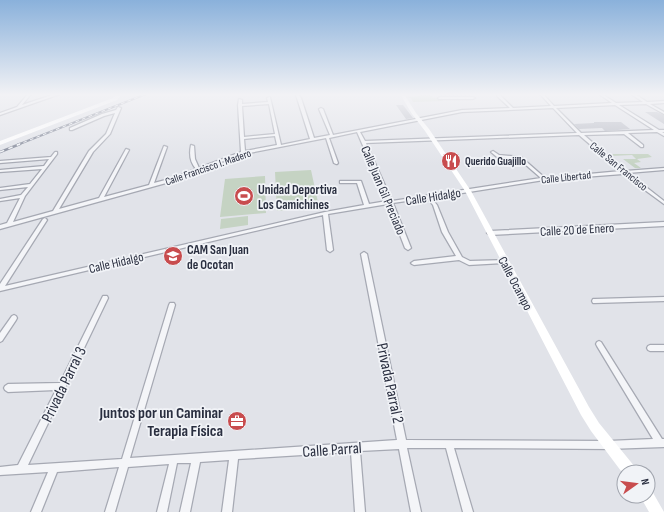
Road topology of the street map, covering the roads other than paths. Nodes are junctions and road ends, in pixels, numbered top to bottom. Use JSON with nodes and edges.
{"nodes":[{"id":1,"x":66,"y":118,"type":"edge"},
{"id":2,"x":96,"y":118,"type":"edge"},
{"id":3,"x":115,"y":118,"type":"edge"},
{"id":4,"x":241,"y":118,"type":"edge"},
{"id":5,"x":273,"y":118,"type":"edge"},
{"id":6,"x":305,"y":118,"type":"edge"},
{"id":7,"x":324,"y":118,"type":"edge"},
{"id":8,"x":430,"y":118,"type":"edge"},
{"id":9,"x":563,"y":118,"type":"edge"},
{"id":10,"x":637,"y":118,"type":"edge"},
{"id":11,"x":420,"y":120,"type":"junction"},
{"id":12,"x":71,"y":129,"type":"dead end"},
{"id":13,"x":657,"y":131,"type":"junction"},
{"id":14,"x":664,"y":131,"type":"edge"},
{"id":15,"x":359,"y":132,"type":"junction"},
{"id":16,"x":624,"y":132,"type":"junction"},
{"id":17,"x":579,"y":133,"type":"junction"},
{"id":18,"x":277,"y":135,"type":"junction"},
{"id":19,"x":664,"y":135,"type":"edge"},
{"id":20,"x":329,"y":136,"type":"junction"},
{"id":21,"x":242,"y":138,"type":"junction"},
{"id":22,"x":312,"y":139,"type":"junction"},
{"id":23,"x":434,"y":139,"type":"junction"},
{"id":24,"x":364,"y":142,"type":"junction"},
{"id":25,"x":0,"y":143,"type":"edge"},
{"id":26,"x":279,"y":145,"type":"junction"},
{"id":27,"x":192,"y":146,"type":"dead end"},
{"id":28,"x":642,"y":146,"type":"dead end"},
{"id":29,"x":165,"y":147,"type":"dead end"},
{"id":30,"x":127,"y":150,"type":"dead end"},
{"id":31,"x":493,"y":152,"type":"dead end"},
{"id":32,"x":56,"y":153,"type":"dead end"},
{"id":33,"x":243,"y":153,"type":"junction"},
{"id":34,"x":51,"y":158,"type":"junction"},
{"id":35,"x":0,"y":162,"type":"edge"},
{"id":36,"x":336,"y":164,"type":"dead end"},
{"id":37,"x":45,"y":167,"type":"junction"},
{"id":38,"x":664,"y":169,"type":"edge"},
{"id":39,"x":199,"y":170,"type":"junction"},
{"id":40,"x":0,"y":171,"type":"edge"},
{"id":41,"x":624,"y":172,"type":"junction"},
{"id":42,"x":544,"y":179,"type":"junction"},
{"id":43,"x":342,"y":182,"type":"dead end"},
{"id":44,"x":31,"y":185,"type":"junction"},
{"id":45,"x":151,"y":186,"type":"junction"},
{"id":46,"x":0,"y":189,"type":"edge"},
{"id":47,"x":468,"y":191,"type":"junction"},
{"id":48,"x":22,"y":196,"type":"junction"},
{"id":49,"x":428,"y":197,"type":"junction"},
{"id":50,"x":101,"y":199,"type":"junction"},
{"id":51,"x":0,"y":200,"type":"edge"},
{"id":52,"x":390,"y":202,"type":"junction"},
{"id":53,"x":664,"y":203,"type":"edge"},
{"id":54,"x":367,"y":206,"type":"junction"},
{"id":55,"x":55,"y":212,"type":"junction"},
{"id":56,"x":325,"y":213,"type":"junction"},
{"id":57,"x":44,"y":220,"type":"dead end"},
{"id":58,"x":664,"y":224,"type":"edge"},
{"id":59,"x":8,"y":225,"type":"junction"},
{"id":60,"x":0,"y":227,"type":"edge"},
{"id":61,"x":490,"y":233,"type":"junction"},
{"id":62,"x":408,"y":248,"type":"dead end"},
{"id":63,"x":330,"y":250,"type":"dead end"},
{"id":64,"x":364,"y":254,"type":"dead end"},
{"id":65,"x":460,"y":258,"type":"junction"},
{"id":66,"x":504,"y":261,"type":"junction"},
{"id":67,"x":414,"y":263,"type":"dead end"},
{"id":68,"x":0,"y":289,"type":"edge"},
{"id":69,"x":105,"y":298,"type":"dead end"},
{"id":70,"x":664,"y":299,"type":"edge"},
{"id":71,"x":595,"y":301,"type":"dead end"},
{"id":72,"x":172,"y":305,"type":"dead end"},
{"id":73,"x":14,"y":318,"type":"dead end"},
{"id":74,"x":0,"y":339,"type":"edge"},
{"id":75,"x":599,"y":344,"type":"dead end"},
{"id":76,"x":650,"y":348,"type":"dead end"},
{"id":77,"x":664,"y":348,"type":"edge"},
{"id":78,"x":62,"y":386,"type":"junction"},
{"id":79,"x":8,"y":388,"type":"dead end"},
{"id":80,"x":662,"y":443,"type":"edge"},
{"id":81,"x":404,"y":444,"type":"junction"},
{"id":82,"x":449,"y":444,"type":"junction"},
{"id":83,"x":608,"y":445,"type":"junction"},
{"id":84,"x":355,"y":447,"type":"junction"},
{"id":85,"x":234,"y":455,"type":"junction"},
{"id":86,"x":196,"y":458,"type":"junction"},
{"id":87,"x":174,"y":459,"type":"junction"},
{"id":88,"x":126,"y":463,"type":"junction"},
{"id":89,"x":623,"y":464,"type":"edge"},
{"id":90,"x":54,"y":467,"type":"junction"},
{"id":91,"x":21,"y":469,"type":"junction"},
{"id":92,"x":0,"y":470,"type":"edge"},
{"id":93,"x":36,"y":512,"type":"edge"},
{"id":94,"x":110,"y":512,"type":"edge"},
{"id":95,"x":162,"y":512,"type":"edge"},
{"id":96,"x":186,"y":512,"type":"edge"},
{"id":97,"x":227,"y":512,"type":"edge"},
{"id":98,"x":360,"y":512,"type":"edge"},
{"id":99,"x":416,"y":512,"type":"edge"},
{"id":100,"x":468,"y":512,"type":"edge"}],
"edges":[{"from":1,"to":25,"type":"street"},
{"from":2,"to":12,"type":"street"},
{"from":3,"to":55,"type":"street"},
{"from":4,"to":21,"type":"street"},
{"from":5,"to":18,"type":"street"},
{"from":6,"to":22,"type":"street"},
{"from":7,"to":20,"type":"street"},
{"from":8,"to":11,"type":"street","name":"Calle Francisco I. Madero"},
{"from":9,"to":17,"type":"street","name":"Calle San Francisco"},
{"from":10,"to":13,"type":"street"},
{"from":11,"to":15,"type":"street","name":"Calle Francisco I. Madero"},
{"from":11,"to":23,"type":"street","name":"Calle Ocampo"},
{"from":13,"to":14,"type":"street"},
{"from":13,"to":16,"type":"street"},
{"from":13,"to":19,"type":"street"},
{"from":15,"to":20,"type":"street","name":"Calle Francisco I. Madero"},
{"from":15,"to":24,"type":"street","name":"Calle Juan Gil Preciado"},
{"from":16,"to":17,"type":"street"},
{"from":16,"to":28,"type":"street"},
{"from":17,"to":23,"type":"street"},
{"from":17,"to":41,"type":"street","name":"Calle San Francisco"},
{"from":18,"to":21,"type":"street"},
{"from":18,"to":26,"type":"street"},
{"from":20,"to":22,"type":"street","name":"Calle Francisco I. Madero"},
{"from":20,"to":36,"type":"street"},
{"from":21,"to":33,"type":"street"},
{"from":22,"to":26,"type":"street","name":"Calle Francisco I. Madero"},
{"from":23,"to":24,"type":"street"},
{"from":23,"to":47,"type":"street","name":"Calle Ocampo"},
{"from":24,"to":52,"type":"street","name":"Calle Juan Gil Preciado"},
{"from":26,"to":33,"type":"street","name":"Calle Francisco I. Madero"},
{"from":27,"to":39,"type":"street"},
{"from":29,"to":45,"type":"street"},
{"from":30,"to":50,"type":"street"},
{"from":31,"to":42,"type":"street"},
{"from":32,"to":34,"type":"street"},
{"from":33,"to":39,"type":"street","name":"Calle Francisco I. Madero"},
{"from":34,"to":35,"type":"street"},
{"from":34,"to":37,"type":"street"},
{"from":37,"to":40,"type":"street"},
{"from":37,"to":44,"type":"street"},
{"from":38,"to":41,"type":"street","name":"Calle Libertad"},
{"from":39,"to":45,"type":"street","name":"Calle Francisco I. Madero"},
{"from":41,"to":42,"type":"street","name":"Calle Libertad"},
{"from":41,"to":53,"type":"street","name":"Calle San Francisco"},
{"from":42,"to":47,"type":"street","name":"Calle Libertad"},
{"from":43,"to":54,"type":"street"},
{"from":44,"to":46,"type":"street"},
{"from":44,"to":48,"type":"street"},
{"from":45,"to":50,"type":"street","name":"Calle Francisco I. Madero"},
{"from":47,"to":49,"type":"street","name":"Calle Hidalgo"},
{"from":47,"to":61,"type":"street","name":"Calle Ocampo"},
{"from":48,"to":51,"type":"street"},
{"from":48,"to":59,"type":"street"},
{"from":49,"to":52,"type":"street","name":"Calle Hidalgo"},
{"from":49,"to":65,"type":"street"},
{"from":50,"to":55,"type":"street","name":"Calle Francisco I. Madero"},
{"from":52,"to":54,"type":"street","name":"Calle Hidalgo"},
{"from":52,"to":62,"type":"street","name":"Calle Juan Gil Preciado"},
{"from":54,"to":56,"type":"street","name":"Calle Hidalgo"},
{"from":55,"to":59,"type":"street","name":"Calle Francisco I. Madero"},
{"from":56,"to":63,"type":"street"},
{"from":56,"to":68,"type":"street","name":"Calle Hidalgo"},
{"from":57,"to":68,"type":"street"},
{"from":58,"to":61,"type":"street","name":"Calle 20 de Enero"},
{"from":59,"to":60,"type":"street","name":"Calle Francisco I. Madero"},
{"from":61,"to":66,"type":"street","name":"Calle Ocampo"},
{"from":64,"to":81,"type":"street","name":"Privada Parral 2"},
{"from":65,"to":66,"type":"street"},
{"from":65,"to":67,"type":"street"},
{"from":66,"to":83,"type":"street","name":"Calle Ocampo"},
{"from":69,"to":78,"type":"street","name":"Privada Parral 3"},
{"from":70,"to":71,"type":"street"},
{"from":72,"to":88,"type":"street"},
{"from":73,"to":74,"type":"street"},
{"from":75,"to":80,"type":"street"},
{"from":76,"to":77,"type":"street"},
{"from":78,"to":79,"type":"street"},
{"from":78,"to":91,"type":"street","name":"Privada Parral 3"},
{"from":80,"to":83,"type":"street","name":"Calle Parral"},
{"from":81,"to":82,"type":"street","name":"Calle Parral"},
{"from":81,"to":84,"type":"street","name":"Calle Parral"},
{"from":81,"to":99,"type":"street","name":"Privada Parral 2"},
{"from":82,"to":83,"type":"street","name":"Calle Parral"},
{"from":82,"to":100,"type":"street"},
{"from":83,"to":89,"type":"street","name":"Calle Ocampo"},
{"from":84,"to":85,"type":"street","name":"Calle Parral"},
{"from":84,"to":98,"type":"street"},
{"from":85,"to":86,"type":"street","name":"Calle Parral"},
{"from":85,"to":97,"type":"street"},
{"from":86,"to":87,"type":"street","name":"Calle Parral"},
{"from":86,"to":96,"type":"street"},
{"from":87,"to":88,"type":"street","name":"Calle Parral"},
{"from":87,"to":95,"type":"street"},
{"from":88,"to":90,"type":"street","name":"Calle Parral"},
{"from":88,"to":94,"type":"street"},
{"from":90,"to":91,"type":"street","name":"Calle Parral"},
{"from":90,"to":93,"type":"street"},
{"from":91,"to":92,"type":"street","name":"Calle Parral"}]}
